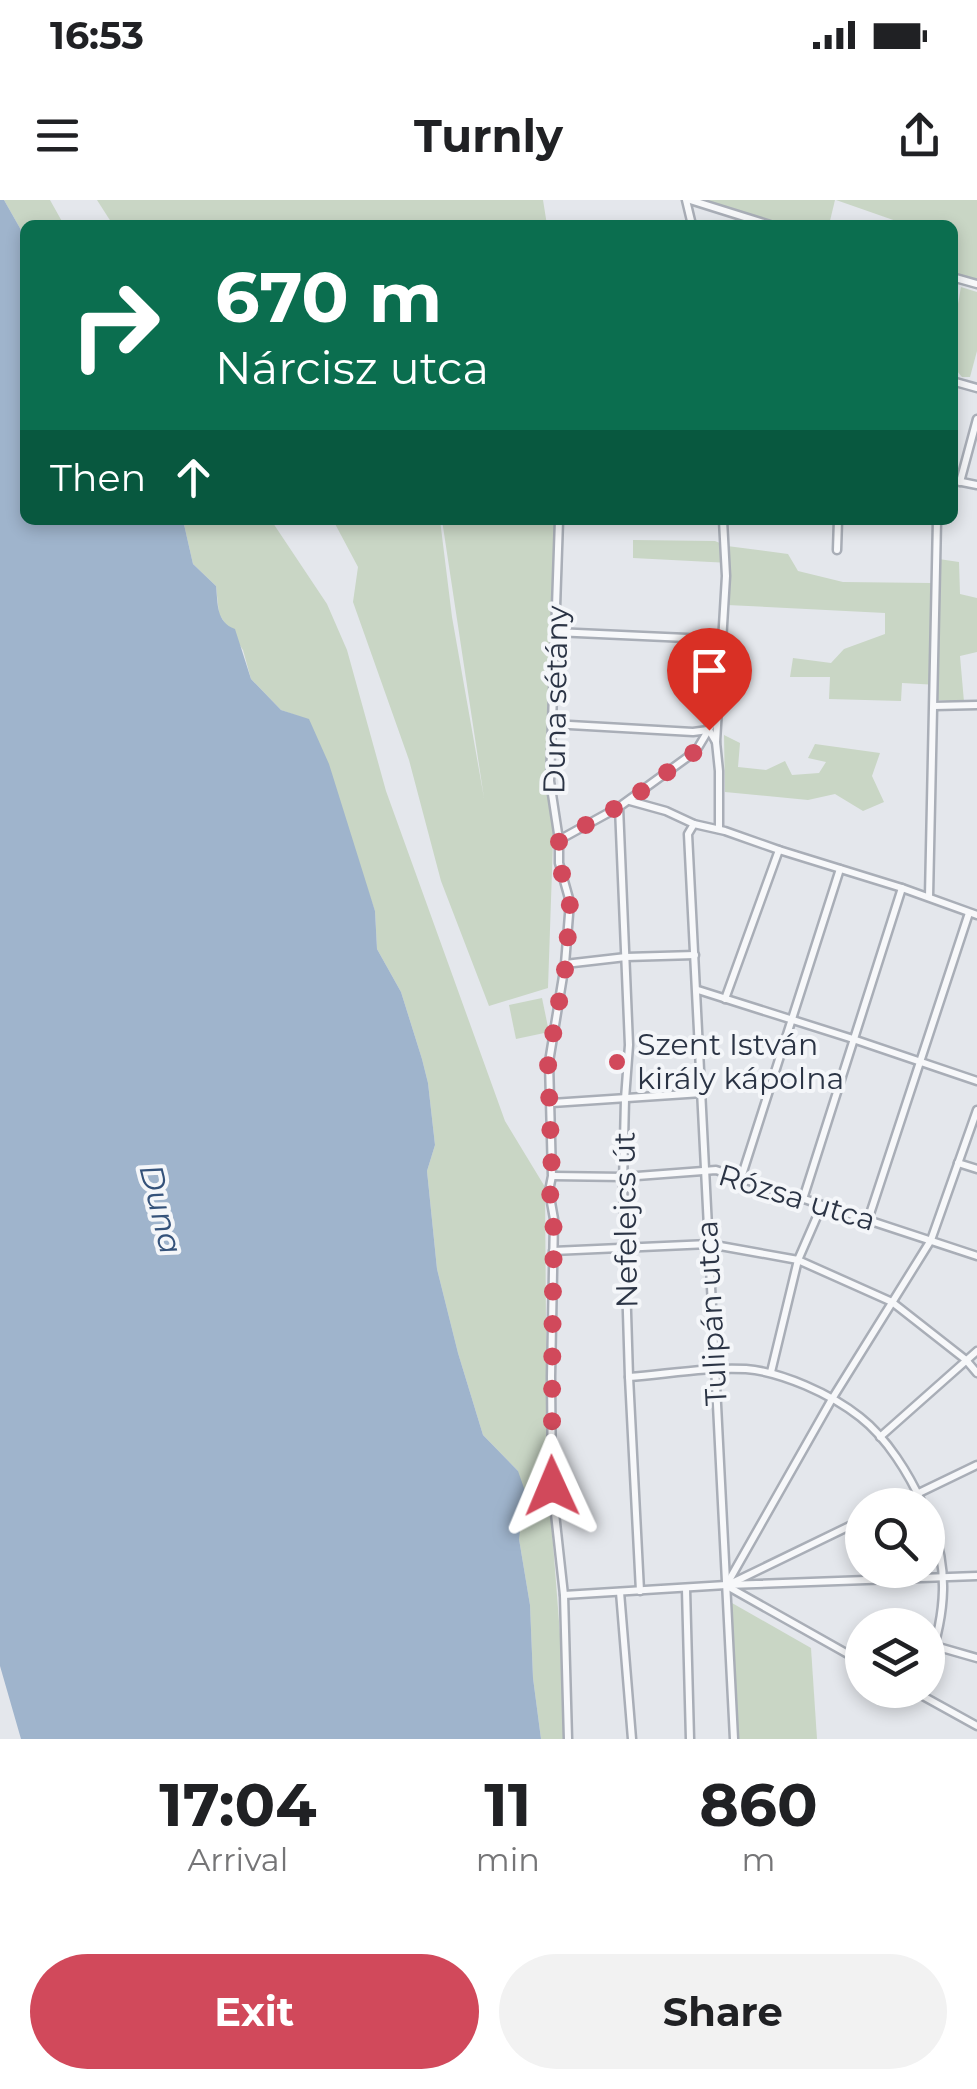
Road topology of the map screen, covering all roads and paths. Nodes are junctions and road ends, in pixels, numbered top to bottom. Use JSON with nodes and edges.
{"nodes":[{"id":1,"x":688,"y":200,"type":"edge"},
{"id":2,"x":754,"y":220,"type":"edge"},
{"id":3,"x":977,"y":419,"type":"edge"},
{"id":4,"x":958,"y":475,"type":"edge"},
{"id":5,"x":559,"y":525,"type":"edge"},
{"id":6,"x":721,"y":525,"type":"edge"},
{"id":7,"x":838,"y":525,"type":"edge"},
{"id":8,"x":936,"y":525,"type":"edge"},
{"id":9,"x":838,"y":550,"type":"dead end"},
{"id":10,"x":556,"y":632,"type":"junction"},
{"id":11,"x":977,"y":705,"type":"edge"},
{"id":12,"x":934,"y":706,"type":"junction"},
{"id":13,"x":718,"y":714,"type":"junction"},
{"id":14,"x":552,"y":724,"type":"junction"},
{"id":15,"x":709,"y":730,"type":"junction"},
{"id":16,"x":716,"y":742,"type":"junction"},
{"id":17,"x":628,"y":801,"type":"junction"},
{"id":18,"x":619,"y":807,"type":"junction"},
{"id":19,"x":694,"y":824,"type":"junction"},
{"id":20,"x":720,"y":829,"type":"junction"},
{"id":21,"x":559,"y":840,"type":"junction"},
{"id":22,"x":779,"y":850,"type":"junction"},
{"id":23,"x":840,"y":869,"type":"junction"},
{"id":24,"x":902,"y":888,"type":"junction"},
{"id":25,"x":929,"y":897,"type":"junction"},
{"id":26,"x":973,"y":914,"type":"edge"},
{"id":27,"x":695,"y":955,"type":"junction"},
{"id":28,"x":626,"y":957,"type":"junction"},
{"id":29,"x":566,"y":964,"type":"junction"},
{"id":30,"x":698,"y":990,"type":"junction"},
{"id":31,"x":725,"y":999,"type":"junction"},
{"id":32,"x":791,"y":1021,"type":"junction"},
{"id":33,"x":853,"y":1039,"type":"junction"},
{"id":34,"x":918,"y":1062,"type":"junction"},
{"id":35,"x":977,"y":1081,"type":"edge"},
{"id":36,"x":702,"y":1094,"type":"junction"},
{"id":37,"x":625,"y":1099,"type":"junction"},
{"id":38,"x":552,"y":1103,"type":"junction"},
{"id":39,"x":977,"y":1110,"type":"edge"},
{"id":40,"x":958,"y":1164,"type":"junction"},
{"id":41,"x":977,"y":1169,"type":"edge"},
{"id":42,"x":706,"y":1170,"type":"junction"},
{"id":43,"x":552,"y":1176,"type":"junction"},
{"id":44,"x":624,"y":1177,"type":"junction"},
{"id":45,"x":741,"y":1178,"type":"junction"},
{"id":46,"x":803,"y":1199,"type":"junction"},
{"id":47,"x":822,"y":1205,"type":"junction"},
{"id":48,"x":868,"y":1220,"type":"junction"},
{"id":49,"x":930,"y":1240,"type":"junction"},
{"id":50,"x":708,"y":1244,"type":"junction"},
{"id":51,"x":627,"y":1248,"type":"junction"},
{"id":52,"x":553,"y":1251,"type":"junction"},
{"id":53,"x":977,"y":1256,"type":"edge"},
{"id":54,"x":798,"y":1260,"type":"junction"},
{"id":55,"x":892,"y":1302,"type":"junction"},
{"id":56,"x":977,"y":1351,"type":"edge"},
{"id":57,"x":966,"y":1360,"type":"junction"},
{"id":58,"x":715,"y":1369,"type":"junction"},
{"id":59,"x":771,"y":1372,"type":"junction"},
{"id":60,"x":977,"y":1373,"type":"edge"},
{"id":61,"x":629,"y":1377,"type":"junction"},
{"id":62,"x":832,"y":1399,"type":"junction"},
{"id":63,"x":880,"y":1438,"type":"junction"},
{"id":64,"x":977,"y":1465,"type":"edge"},
{"id":65,"x":915,"y":1488,"type":"edge"},
{"id":66,"x":930,"y":1488,"type":"edge"},
{"id":67,"x":845,"y":1528,"type":"edge"},
{"id":68,"x":977,"y":1576,"type":"edge"},
{"id":69,"x":945,"y":1578,"type":"edge"},
{"id":70,"x":845,"y":1581,"type":"edge"},
{"id":71,"x":726,"y":1585,"type":"junction"},
{"id":72,"x":686,"y":1589,"type":"junction"},
{"id":73,"x":640,"y":1591,"type":"junction"},
{"id":74,"x":620,"y":1592,"type":"junction"},
{"id":75,"x":564,"y":1595,"type":"junction"},
{"id":76,"x":945,"y":1649,"type":"edge"},
{"id":77,"x":845,"y":1652,"type":"edge"},
{"id":78,"x":977,"y":1658,"type":"edge"},
{"id":79,"x":945,"y":1708,"type":"edge"},
{"id":80,"x":977,"y":1726,"type":"edge"},
{"id":81,"x":568,"y":1739,"type":"edge"},
{"id":82,"x":632,"y":1739,"type":"edge"},
{"id":83,"x":690,"y":1739,"type":"edge"},
{"id":84,"x":734,"y":1739,"type":"edge"}],
"edges":[{"from":1,"to":2,"type":"street"},
{"from":3,"to":4,"type":"street"},
{"from":5,"to":10,"type":"street","name":"Duna sétány"},
{"from":6,"to":13,"type":"street"},
{"from":7,"to":9,"type":"street"},
{"from":8,"to":12,"type":"street"},
{"from":10,"to":14,"type":"street","name":"Duna sétány"},
{"from":10,"to":15,"type":"street"},
{"from":11,"to":12,"type":"street"},
{"from":12,"to":25,"type":"street"},
{"from":13,"to":15,"type":"street"},
{"from":13,"to":16,"type":"street"},
{"from":14,"to":15,"type":"street"},
{"from":14,"to":21,"type":"street","name":"Duna sétány"},
{"from":15,"to":16,"type":"street"},
{"from":15,"to":17,"type":"street"},
{"from":16,"to":20,"type":"street"},
{"from":17,"to":18,"type":"street"},
{"from":17,"to":19,"type":"street"},
{"from":18,"to":21,"type":"street"},
{"from":18,"to":28,"type":"street","name":"Nefelejcs út"},
{"from":19,"to":20,"type":"street"},
{"from":19,"to":27,"type":"street","name":"Tulipán utca"},
{"from":20,"to":22,"type":"street"},
{"from":21,"to":29,"type":"street","name":"Duna sétány"},
{"from":22,"to":23,"type":"street"},
{"from":22,"to":31,"type":"street"},
{"from":23,"to":24,"type":"street"},
{"from":23,"to":32,"type":"street"},
{"from":24,"to":25,"type":"street"},
{"from":24,"to":33,"type":"street"},
{"from":25,"to":26,"type":"street"},
{"from":26,"to":34,"type":"street"},
{"from":27,"to":28,"type":"street"},
{"from":27,"to":30,"type":"street","name":"Tulipán utca"},
{"from":28,"to":29,"type":"street"},
{"from":28,"to":37,"type":"street","name":"Nefelejcs út"},
{"from":29,"to":38,"type":"street","name":"Duna sétány"},
{"from":30,"to":31,"type":"street"},
{"from":30,"to":36,"type":"street","name":"Tulipán utca"},
{"from":31,"to":32,"type":"street"},
{"from":32,"to":33,"type":"street"},
{"from":32,"to":45,"type":"street"},
{"from":33,"to":34,"type":"street"},
{"from":33,"to":46,"type":"street"},
{"from":34,"to":35,"type":"street"},
{"from":34,"to":48,"type":"street"},
{"from":36,"to":37,"type":"street"},
{"from":36,"to":42,"type":"street","name":"Tulipán utca"},
{"from":37,"to":38,"type":"street"},
{"from":37,"to":44,"type":"street","name":"Nefelejcs út"},
{"from":38,"to":43,"type":"street","name":"Duna sétány"},
{"from":39,"to":40,"type":"street"},
{"from":40,"to":41,"type":"street"},
{"from":40,"to":49,"type":"street"},
{"from":42,"to":44,"type":"street","name":"Rózsa utca"},
{"from":42,"to":45,"type":"street","name":"Rózsa utca"},
{"from":42,"to":50,"type":"street","name":"Tulipán utca"},
{"from":43,"to":44,"type":"street","name":"Rózsa utca"},
{"from":43,"to":52,"type":"street","name":"Duna sétány"},
{"from":44,"to":51,"type":"street","name":"Nefelejcs út"},
{"from":45,"to":46,"type":"street","name":"Rózsa utca"},
{"from":46,"to":47,"type":"street","name":"Rózsa utca"},
{"from":47,"to":48,"type":"street","name":"Rózsa utca"},
{"from":47,"to":54,"type":"street"},
{"from":48,"to":49,"type":"street","name":"Rózsa utca"},
{"from":49,"to":53,"type":"street","name":"Rózsa utca"},
{"from":49,"to":55,"type":"street"},
{"from":50,"to":51,"type":"street"},
{"from":50,"to":54,"type":"street"},
{"from":50,"to":58,"type":"street","name":"Tulipán utca"},
{"from":51,"to":52,"type":"street"},
{"from":51,"to":61,"type":"street","name":"Nefelejcs út"},
{"from":52,"to":75,"type":"street","name":"Duna sétány"},
{"from":54,"to":55,"type":"street"},
{"from":54,"to":59,"type":"street"},
{"from":55,"to":57,"type":"street"},
{"from":55,"to":62,"type":"street"},
{"from":56,"to":57,"type":"street"},
{"from":57,"to":60,"type":"street"},
{"from":57,"to":63,"type":"street"},
{"from":58,"to":59,"type":"street"},
{"from":58,"to":61,"type":"street"},
{"from":58,"to":71,"type":"street","name":"Tulipán utca"},
{"from":59,"to":62,"type":"street"},
{"from":61,"to":73,"type":"street","name":"Nefelejcs út"},
{"from":62,"to":63,"type":"street"},
{"from":62,"to":71,"type":"street"},
{"from":63,"to":65,"type":"street"},
{"from":64,"to":66,"type":"street"},
{"from":67,"to":71,"type":"street"},
{"from":68,"to":69,"type":"street"},
{"from":70,"to":71,"type":"street"},
{"from":71,"to":72,"type":"street"},
{"from":71,"to":77,"type":"street"},
{"from":71,"to":84,"type":"street","name":"Tulipán utca"},
{"from":72,"to":73,"type":"street"},
{"from":72,"to":83,"type":"street"},
{"from":73,"to":74,"type":"street"},
{"from":74,"to":75,"type":"street"},
{"from":74,"to":82,"type":"street"},
{"from":75,"to":81,"type":"street","name":"Duna sétány"},
{"from":76,"to":78,"type":"street"},
{"from":79,"to":80,"type":"street"}]}
